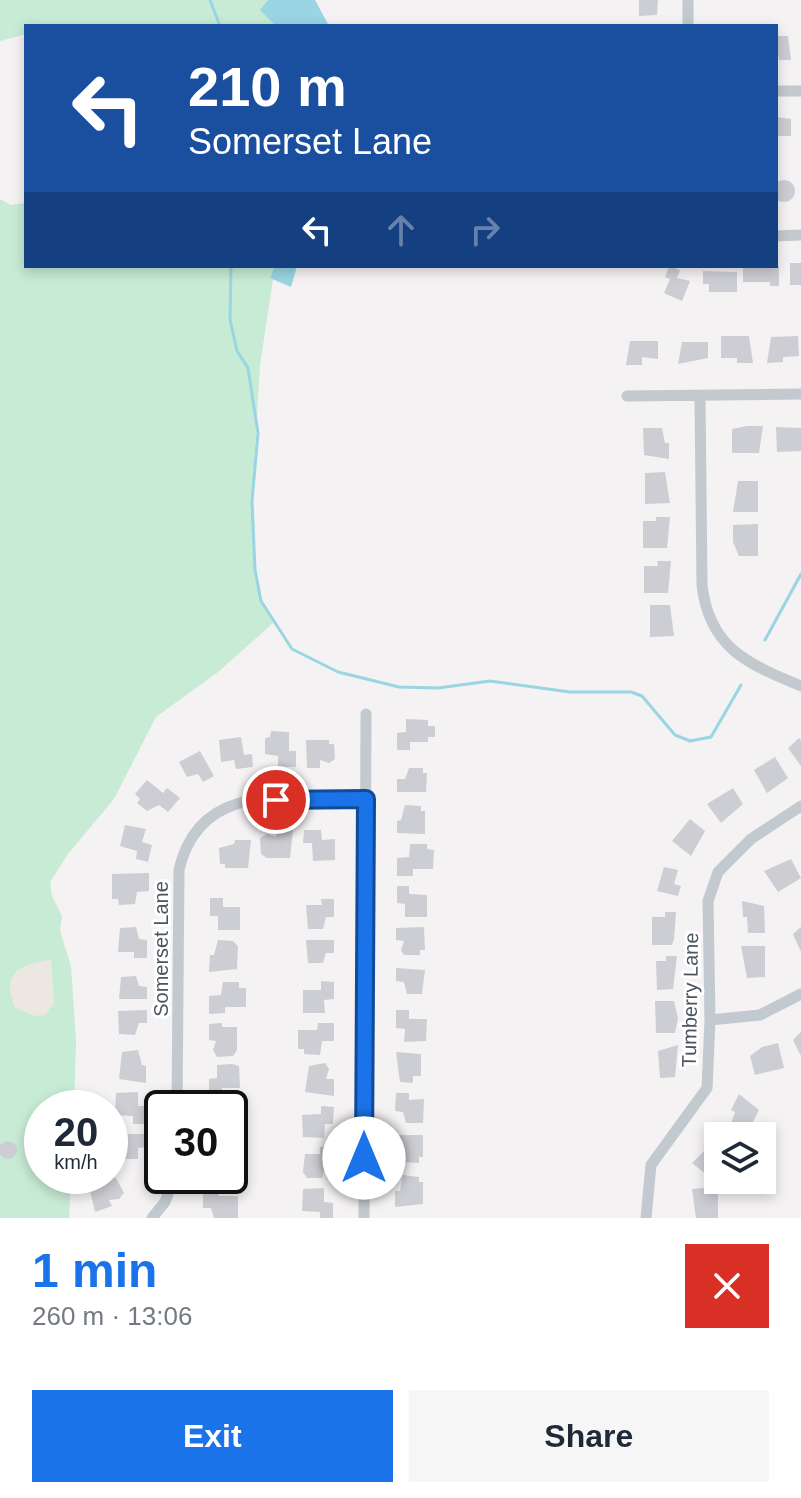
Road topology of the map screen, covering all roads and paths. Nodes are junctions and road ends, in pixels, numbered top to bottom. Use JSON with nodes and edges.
{"nodes":[{"id":1,"x":688,"y":0,"type":"edge"},
{"id":2,"x":688,"y":24,"type":"edge"},
{"id":3,"x":778,"y":91,"type":"edge"},
{"id":4,"x":801,"y":91,"type":"edge"},
{"id":5,"x":801,"y":235,"type":"edge"},
{"id":6,"x":778,"y":236,"type":"edge"},
{"id":7,"x":801,"y":394,"type":"edge"},
{"id":8,"x":627,"y":396,"type":"dead end"},
{"id":9,"x":700,"y":396,"type":"junction"},
{"id":10,"x":801,"y":686,"type":"edge"},
{"id":11,"x":366,"y":714,"type":"dead end"},
{"id":12,"x":366,"y":799,"type":"junction"},
{"id":13,"x":801,"y":806,"type":"edge"},
{"id":14,"x":801,"y":994,"type":"edge"},
{"id":15,"x":710,"y":1020,"type":"junction"},
{"id":16,"x":177,"y":1090,"type":"edge"},
{"id":17,"x":168,"y":1194,"type":"edge"},
{"id":18,"x":152,"y":1218,"type":"edge"},
{"id":19,"x":364,"y":1218,"type":"edge"},
{"id":20,"x":646,"y":1218,"type":"edge"}],
"edges":[{"from":1,"to":2,"type":"street"},
{"from":3,"to":4,"type":"street"},
{"from":5,"to":6,"type":"street"},
{"from":7,"to":9,"type":"street"},
{"from":8,"to":9,"type":"street"},
{"from":9,"to":10,"type":"street"},
{"from":11,"to":12,"type":"street"},
{"from":12,"to":16,"type":"street","name":"Somerset Lane"},
{"from":12,"to":19,"type":"street"},
{"from":13,"to":15,"type":"street","name":"Tumberry Lane"},
{"from":14,"to":15,"type":"street"},
{"from":15,"to":20,"type":"street","name":"Tumberry Lane"},
{"from":17,"to":18,"type":"street"}]}
